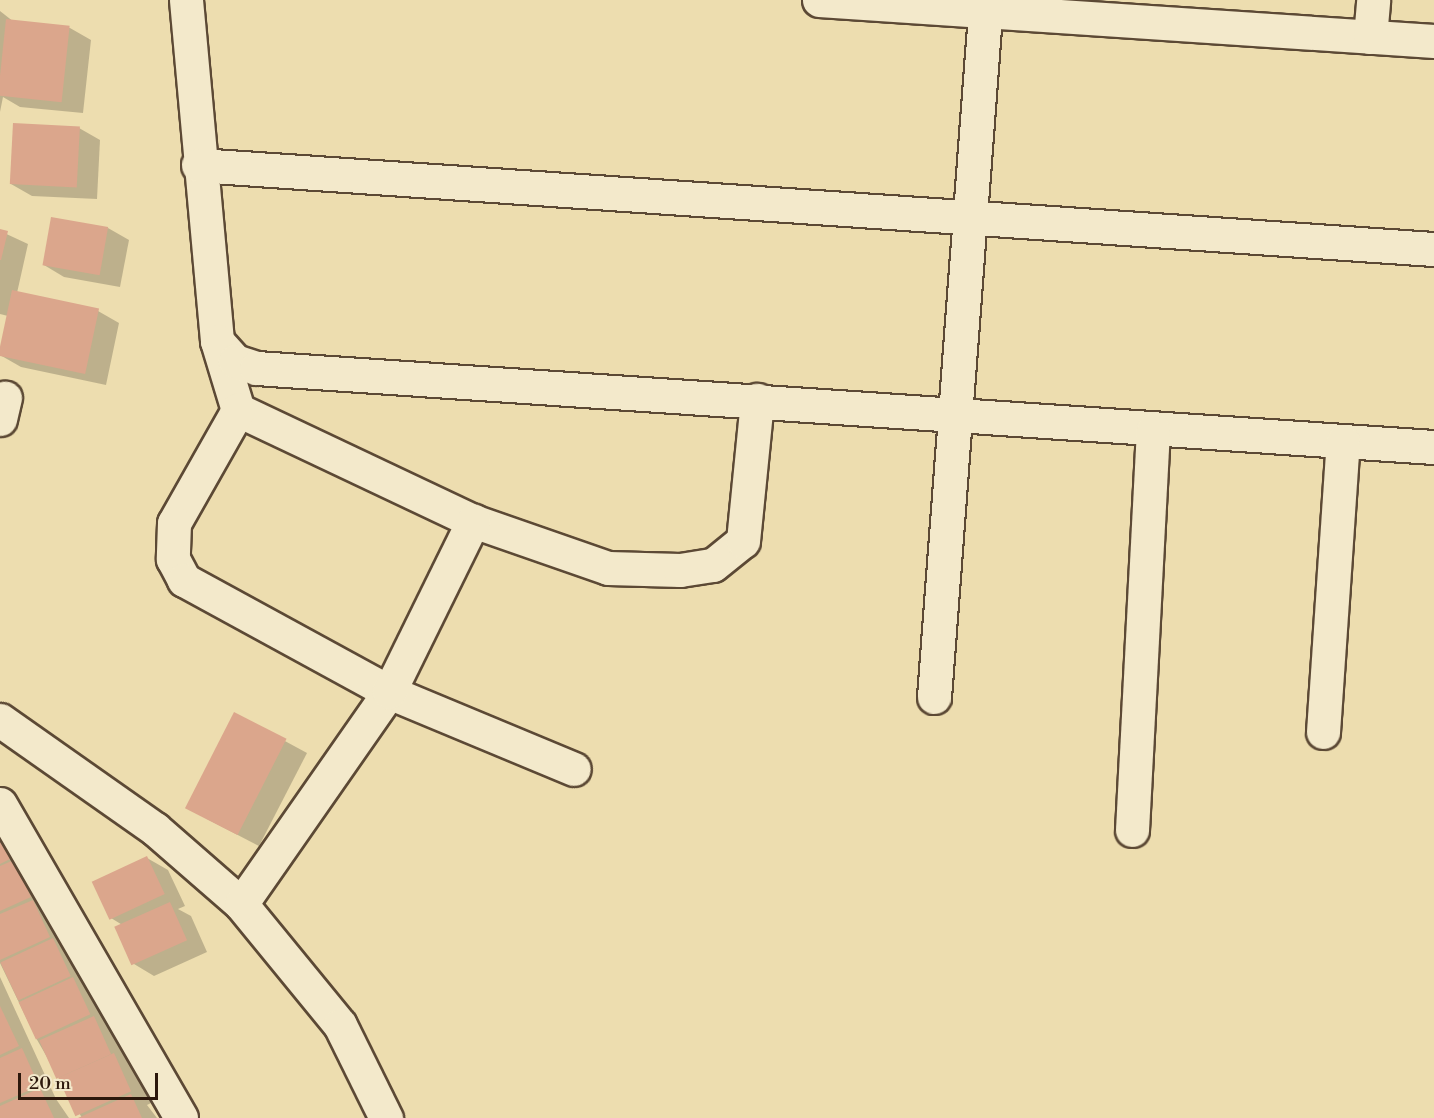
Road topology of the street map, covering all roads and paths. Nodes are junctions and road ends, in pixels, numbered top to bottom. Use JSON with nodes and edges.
{"nodes":[{"id":1,"x":186,"y":0,"type":"edge"},
{"id":2,"x":819,"y":0,"type":"edge"},
{"id":3,"x":1373,"y":0,"type":"edge"},
{"id":4,"x":986,"y":6,"type":"edge"},
{"id":5,"x":1190,"y":12,"type":"edge"},
{"id":6,"x":1370,"y":37,"type":"junction"},
{"id":7,"x":1434,"y":41,"type":"edge"},
{"id":8,"x":198,"y":165,"type":"junction"},
{"id":9,"x":970,"y":219,"type":"junction"},
{"id":10,"x":1434,"y":249,"type":"edge"},
{"id":11,"x":217,"y":341,"type":"junction"},
{"id":12,"x":757,"y":400,"type":"junction"},
{"id":13,"x":238,"y":410,"type":"junction"},
{"id":14,"x":955,"y":416,"type":"junction"},
{"id":15,"x":1154,"y":430,"type":"junction"},
{"id":16,"x":1343,"y":442,"type":"junction"},
{"id":17,"x":1434,"y":447,"type":"edge"},
{"id":18,"x":474,"y":521,"type":"junction"},
{"id":19,"x":389,"y":692,"type":"junction"},
{"id":20,"x":934,"y":697,"type":"dead end"},
{"id":21,"x":0,"y":720,"type":"edge"},
{"id":22,"x":1323,"y":732,"type":"dead end"},
{"id":23,"x":574,"y":769,"type":"dead end"},
{"id":24,"x":0,"y":804,"type":"edge"},
{"id":25,"x":1132,"y":830,"type":"dead end"},
{"id":26,"x":241,"y":904,"type":"junction"},
{"id":27,"x":181,"y":1118,"type":"edge"},
{"id":28,"x":386,"y":1118,"type":"edge"}],
"edges":[{"from":1,"to":8,"type":"street"},
{"from":2,"to":4,"type":"street"},
{"from":3,"to":6,"type":"street"},
{"from":4,"to":5,"type":"street"},
{"from":4,"to":9,"type":"street"},
{"from":5,"to":6,"type":"street"},
{"from":6,"to":7,"type":"street"},
{"from":8,"to":9,"type":"street"},
{"from":8,"to":11,"type":"street"},
{"from":9,"to":10,"type":"street"},
{"from":9,"to":14,"type":"street"},
{"from":11,"to":12,"type":"street"},
{"from":11,"to":13,"type":"street"},
{"from":12,"to":14,"type":"street"},
{"from":12,"to":18,"type":"street"},
{"from":13,"to":18,"type":"street"},
{"from":13,"to":19,"type":"street"},
{"from":14,"to":15,"type":"street"},
{"from":14,"to":20,"type":"street"},
{"from":15,"to":16,"type":"street"},
{"from":15,"to":25,"type":"street"},
{"from":16,"to":17,"type":"street"},
{"from":16,"to":22,"type":"street"},
{"from":18,"to":19,"type":"street"},
{"from":19,"to":23,"type":"street"},
{"from":19,"to":26,"type":"street"},
{"from":21,"to":26,"type":"street"},
{"from":24,"to":27,"type":"street"},
{"from":26,"to":28,"type":"street"}]}
